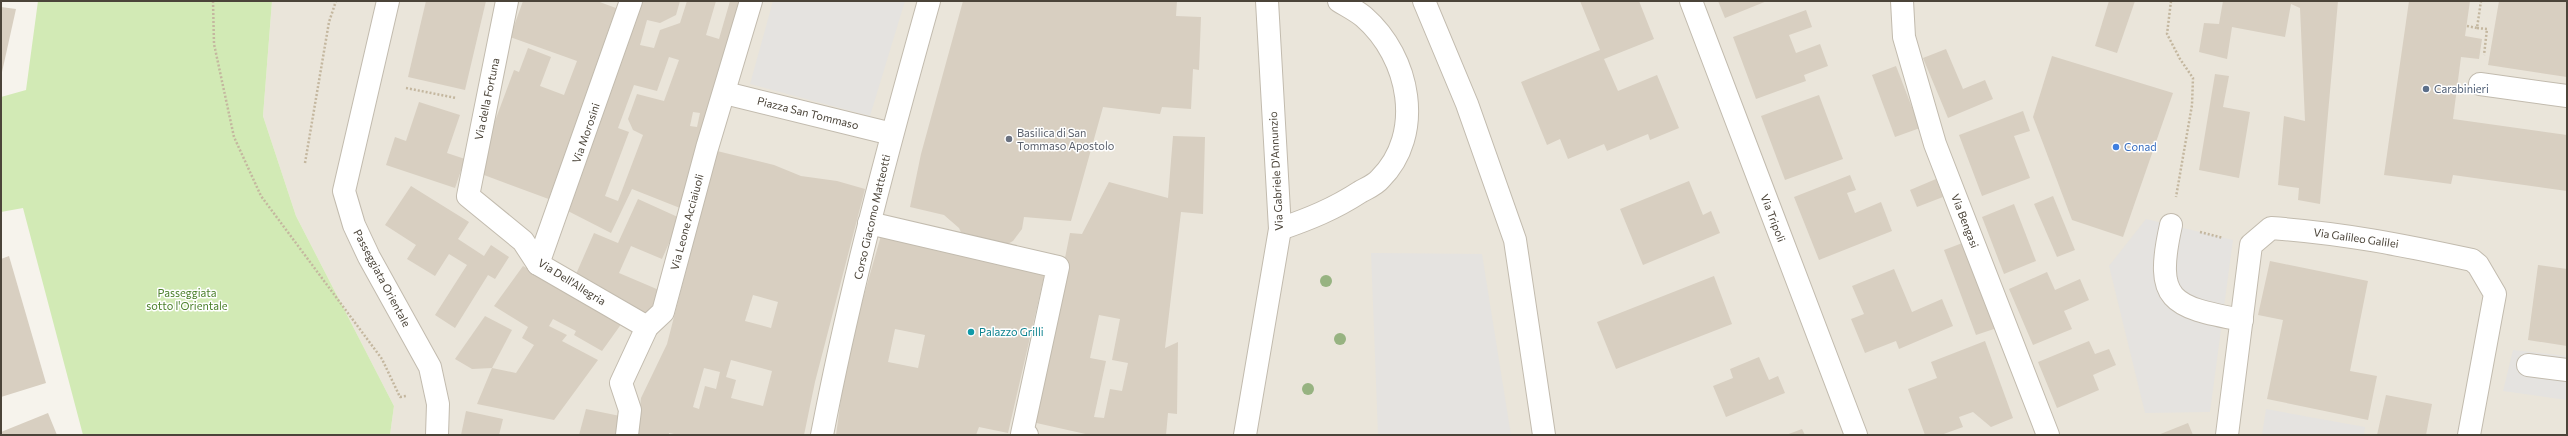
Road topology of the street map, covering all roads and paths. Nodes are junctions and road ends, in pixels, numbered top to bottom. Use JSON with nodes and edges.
{"nodes":[{"id":1,"x":213,"y":1,"type":"edge"},
{"id":2,"x":336,"y":1,"type":"edge"},
{"id":3,"x":388,"y":1,"type":"edge"},
{"id":4,"x":507,"y":1,"type":"edge"},
{"id":5,"x":631,"y":1,"type":"edge"},
{"id":6,"x":751,"y":1,"type":"edge"},
{"id":7,"x":929,"y":1,"type":"edge"},
{"id":8,"x":1267,"y":1,"type":"edge"},
{"id":9,"x":1339,"y":1,"type":"edge"},
{"id":10,"x":1370,"y":1,"type":"edge"},
{"id":11,"x":1424,"y":1,"type":"edge"},
{"id":12,"x":1690,"y":1,"type":"edge"},
{"id":13,"x":1902,"y":1,"type":"edge"},
{"id":14,"x":2171,"y":1,"type":"edge"},
{"id":15,"x":2482,"y":1,"type":"edge"},
{"id":16,"x":2467,"y":26,"type":"dead end"},
{"id":17,"x":2477,"y":28,"type":"junction"},
{"id":18,"x":1388,"y":46,"type":"junction"},
{"id":19,"x":2480,"y":84,"type":"joint"},
{"id":20,"x":406,"y":88,"type":"dead end"},
{"id":21,"x":725,"y":93,"type":"junction"},
{"id":22,"x":2567,"y":96,"type":"edge"},
{"id":23,"x":486,"y":104,"type":"junction"},
{"id":24,"x":892,"y":134,"type":"junction"},
{"id":25,"x":305,"y":163,"type":"dead end"},
{"id":26,"x":468,"y":196,"type":"joint"},
{"id":27,"x":869,"y":223,"type":"junction"},
{"id":28,"x":2171,"y":225,"type":"junction"},
{"id":29,"x":1280,"y":229,"type":"junction"},
{"id":30,"x":2251,"y":244,"type":"junction"},
{"id":31,"x":538,"y":264,"type":"junction"},
{"id":32,"x":2242,"y":320,"type":"junction"},
{"id":33,"x":648,"y":327,"type":"junction"},
{"id":34,"x":2528,"y":365,"type":"dead end"},
{"id":35,"x":2567,"y":370,"type":"edge"},
{"id":36,"x":410,"y":395,"type":"dead end"},
{"id":37,"x":437,"y":435,"type":"edge"},
{"id":38,"x":627,"y":435,"type":"edge"},
{"id":39,"x":822,"y":435,"type":"edge"},
{"id":40,"x":1027,"y":435,"type":"edge"},
{"id":41,"x":1245,"y":435,"type":"edge"},
{"id":42,"x":1544,"y":435,"type":"edge"},
{"id":43,"x":1856,"y":435,"type":"edge"},
{"id":44,"x":2048,"y":435,"type":"edge"},
{"id":45,"x":2227,"y":435,"type":"edge"},
{"id":46,"x":2469,"y":435,"type":"edge"}],
"edges":[{"from":1,"to":36,"type":"path"},
{"from":2,"to":25,"type":"path"},
{"from":3,"to":37,"type":"street","name":"Passeggiata Orientale"},
{"from":4,"to":23,"type":"street","name":"Via della Fortuna"},
{"from":5,"to":31,"type":"street","name":"Via Morosini"},
{"from":6,"to":21,"type":"street","name":"Via Leone Acciaiuoli"},
{"from":7,"to":24,"type":"street","name":"Corso Giacomo Matteotti"},
{"from":8,"to":29,"type":"street","name":"Via Gabriele D'Annunzio"},
{"from":9,"to":18,"type":"street"},
{"from":10,"to":18,"type":"street"},
{"from":11,"to":42,"type":"street"},
{"from":12,"to":43,"type":"street","name":"Via Tripoli"},
{"from":13,"to":44,"type":"street","name":"Via Bengasi"},
{"from":14,"to":28,"type":"path"},
{"from":15,"to":17,"type":"path"},
{"from":16,"to":17,"type":"path"},
{"from":17,"to":19,"type":"path"},
{"from":18,"to":29,"type":"street"},
{"from":19,"to":22,"type":"street"},
{"from":20,"to":23,"type":"path"},
{"from":21,"to":24,"type":"street","name":"Piazza San Tommaso"},
{"from":21,"to":33,"type":"street","name":"Via Leone Acciaiuoli"},
{"from":23,"to":26,"type":"street","name":"Via della Fortuna"},
{"from":24,"to":27,"type":"street","name":"Corso Giacomo Matteotti"},
{"from":26,"to":31,"type":"street","name":"Via Dell'Allegria"},
{"from":27,"to":39,"type":"street","name":"Corso Giacomo Matteotti"},
{"from":27,"to":40,"type":"street"},
{"from":28,"to":30,"type":"path"},
{"from":28,"to":32,"type":"street"},
{"from":29,"to":41,"type":"street","name":"Via Gabriele D'Annunzio"},
{"from":30,"to":32,"type":"street"},
{"from":30,"to":46,"type":"street","name":"Via Galileo Galilei"},
{"from":31,"to":33,"type":"street","name":"Via Dell'Allegria"},
{"from":32,"to":45,"type":"street"},
{"from":33,"to":38,"type":"street","name":"Via Leone Acciaiuoli"},
{"from":34,"to":35,"type":"street"}]}
